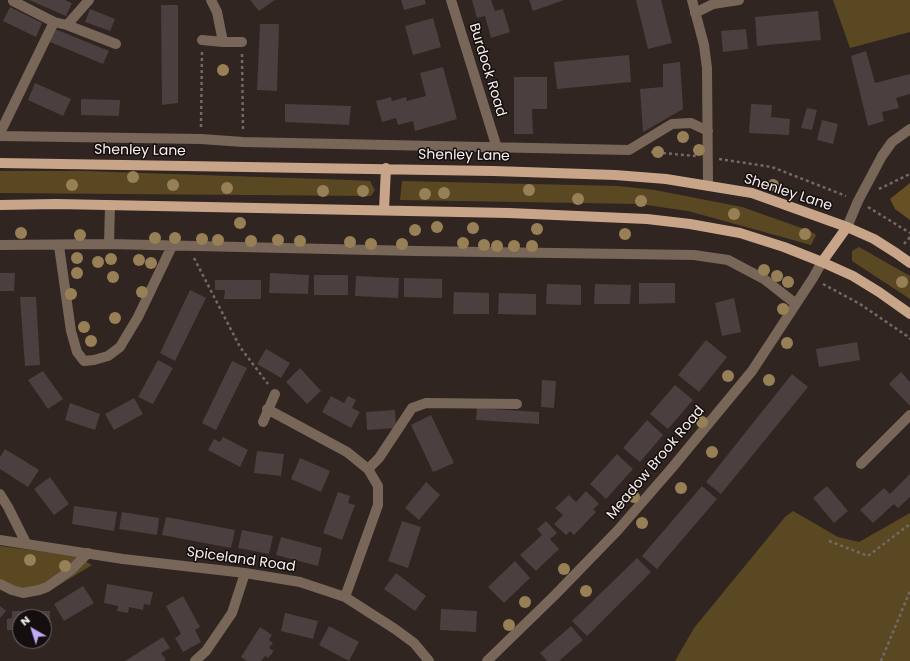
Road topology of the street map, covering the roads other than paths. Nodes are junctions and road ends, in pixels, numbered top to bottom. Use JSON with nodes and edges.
{"nodes":[{"id":1,"x":89,"y":0,"type":"edge"},
{"id":2,"x":211,"y":0,"type":"edge"},
{"id":3,"x":451,"y":0,"type":"edge"},
{"id":4,"x":692,"y":0,"type":"edge"},
{"id":5,"x":739,"y":0,"type":"edge"},
{"id":6,"x":13,"y":1,"type":"edge"},
{"id":7,"x":695,"y":13,"type":"junction"},
{"id":8,"x":54,"y":22,"type":"junction"},
{"id":9,"x":67,"y":25,"type":"junction"},
{"id":10,"x":202,"y":40,"type":"road end"},
{"id":11,"x":223,"y":42,"type":"junction"},
{"id":12,"x":242,"y":42,"type":"road end"},
{"id":13,"x":116,"y":44,"type":"dead end"},
{"id":14,"x":910,"y":129,"type":"edge"},
{"id":15,"x":708,"y":131,"type":"junction"},
{"id":16,"x":0,"y":134,"type":"edge"},
{"id":17,"x":496,"y":148,"type":"junction"},
{"id":18,"x":0,"y":164,"type":"edge"},
{"id":19,"x":386,"y":168,"type":"junction"},
{"id":20,"x":708,"y":185,"type":"junction"},
{"id":21,"x":0,"y":205,"type":"edge"},
{"id":22,"x":110,"y":205,"type":"junction"},
{"id":23,"x":384,"y":210,"type":"junction"},
{"id":24,"x":847,"y":227,"type":"junction"},
{"id":25,"x":109,"y":244,"type":"junction"},
{"id":26,"x":0,"y":245,"type":"edge"},
{"id":27,"x":59,"y":246,"type":"junction"},
{"id":28,"x":172,"y":246,"type":"junction"},
{"id":29,"x":822,"y":262,"type":"junction"},
{"id":30,"x":910,"y":263,"type":"edge"},
{"id":31,"x":796,"y":304,"type":"junction"},
{"id":32,"x":910,"y":314,"type":"edge"},
{"id":33,"x":275,"y":394,"type":"road end"},
{"id":34,"x":517,"y":404,"type":"dead end"},
{"id":35,"x":267,"y":409,"type":"junction"},
{"id":36,"x":910,"y":415,"type":"edge"},
{"id":37,"x":262,"y":422,"type":"dead end"},
{"id":38,"x":860,"y":464,"type":"dead end"},
{"id":39,"x":368,"y":469,"type":"junction"},
{"id":40,"x":0,"y":494,"type":"edge"},
{"id":41,"x":0,"y":540,"type":"edge"},
{"id":42,"x":26,"y":543,"type":"junction"},
{"id":43,"x":88,"y":553,"type":"junction"},
{"id":44,"x":245,"y":572,"type":"junction"},
{"id":45,"x":0,"y":584,"type":"edge"},
{"id":46,"x":345,"y":597,"type":"junction"},
{"id":47,"x":195,"y":661,"type":"edge"},
{"id":48,"x":429,"y":661,"type":"edge"},
{"id":49,"x":487,"y":661,"type":"edge"}],
"edges":[{"from":1,"to":9,"type":"street"},
{"from":2,"to":11,"type":"street"},
{"from":3,"to":17,"type":"street","name":"Burdock Road"},
{"from":4,"to":7,"type":"street"},
{"from":5,"to":7,"type":"street"},
{"from":6,"to":8,"type":"street"},
{"from":7,"to":15,"type":"street"},
{"from":8,"to":9,"type":"street"},
{"from":8,"to":16,"type":"street"},
{"from":9,"to":13,"type":"street"},
{"from":10,"to":11,"type":"street"},
{"from":11,"to":12,"type":"street"},
{"from":14,"to":24,"type":"street"},
{"from":15,"to":17,"type":"street"},
{"from":15,"to":20,"type":"street"},
{"from":16,"to":17,"type":"street"},
{"from":18,"to":19,"type":"main road","name":"Shenley Lane"},
{"from":19,"to":20,"type":"main road","name":"Shenley Lane"},
{"from":19,"to":23,"type":"main road"},
{"from":20,"to":24,"type":"main road","name":"Shenley Lane"},
{"from":21,"to":22,"type":"main road"},
{"from":22,"to":23,"type":"main road"},
{"from":22,"to":25,"type":"street"},
{"from":23,"to":29,"type":"main road"},
{"from":24,"to":29,"type":"main road"},
{"from":24,"to":30,"type":"main road","name":"Shenley Lane"},
{"from":25,"to":27,"type":"street"},
{"from":25,"to":28,"type":"street"},
{"from":26,"to":27,"type":"street"},
{"from":27,"to":28,"type":"street"},
{"from":28,"to":31,"type":"street"},
{"from":29,"to":31,"type":"street","name":"Meadow Brook Road"},
{"from":29,"to":32,"type":"main road"},
{"from":31,"to":49,"type":"street","name":"Meadow Brook Road"},
{"from":33,"to":35,"type":"street"},
{"from":34,"to":39,"type":"street"},
{"from":35,"to":37,"type":"street"},
{"from":35,"to":39,"type":"street"},
{"from":36,"to":38,"type":"street"},
{"from":39,"to":46,"type":"street"},
{"from":40,"to":42,"type":"street"},
{"from":41,"to":42,"type":"street","name":"Spiceland Road"},
{"from":42,"to":43,"type":"street","name":"Spiceland Road"},
{"from":43,"to":44,"type":"street","name":"Spiceland Road"},
{"from":43,"to":45,"type":"street"},
{"from":44,"to":46,"type":"street","name":"Spiceland Road"},
{"from":44,"to":47,"type":"street"},
{"from":46,"to":48,"type":"street","name":"Spiceland Road"}]}
